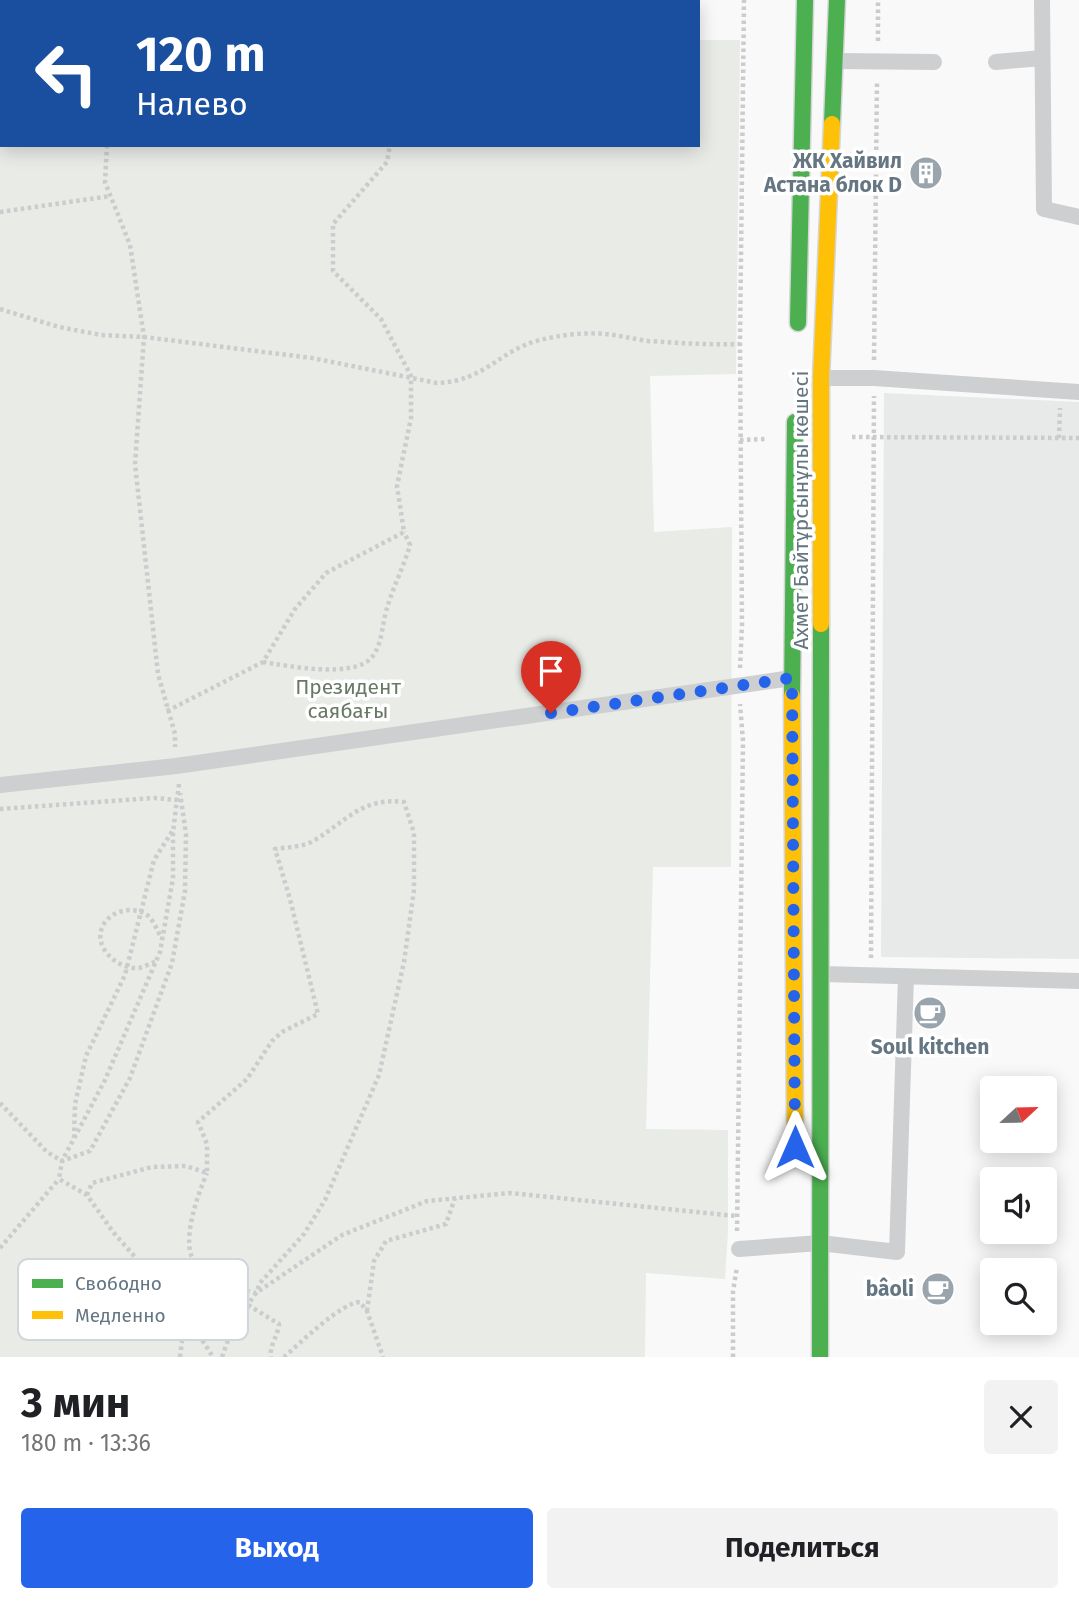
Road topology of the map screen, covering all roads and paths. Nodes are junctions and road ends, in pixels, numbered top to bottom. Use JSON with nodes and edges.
{"nodes":[{"id":1,"x":805,"y":0,"type":"edge"},
{"id":2,"x":837,"y":0,"type":"edge"},
{"id":3,"x":878,"y":0,"type":"edge"},
{"id":4,"x":1042,"y":0,"type":"edge"},
{"id":5,"x":1042,"y":58,"type":"junction"},
{"id":6,"x":836,"y":61,"type":"junction"},
{"id":7,"x":996,"y":61,"type":"dead end"},
{"id":8,"x":877,"y":62,"type":"junction"},
{"id":9,"x":934,"y":62,"type":"dead end"},
{"id":10,"x":390,"y":147,"type":"edge"},
{"id":11,"x":111,"y":196,"type":"dead end"},
{"id":12,"x":0,"y":212,"type":"edge"},
{"id":13,"x":1079,"y":216,"type":"edge"},
{"id":14,"x":0,"y":309,"type":"edge"},
{"id":15,"x":797,"y":342,"type":"dead end"},
{"id":16,"x":740,"y":344,"type":"dead end"},
{"id":17,"x":411,"y":376,"type":"junction"},
{"id":18,"x":821,"y":377,"type":"junction"},
{"id":19,"x":874,"y":378,"type":"junction"},
{"id":20,"x":1061,"y":391,"type":"junction"},
{"id":21,"x":1079,"y":392,"type":"edge"},
{"id":22,"x":796,"y":410,"type":"dead end"},
{"id":23,"x":873,"y":436,"type":"junction"},
{"id":24,"x":821,"y":437,"type":"junction"},
{"id":25,"x":1059,"y":438,"type":"junction"},
{"id":26,"x":1079,"y":438,"type":"edge"},
{"id":27,"x":404,"y":532,"type":"junction"},
{"id":28,"x":263,"y":662,"type":"junction"},
{"id":29,"x":792,"y":678,"type":"junction"},
{"id":30,"x":167,"y":711,"type":"dead end"},
{"id":31,"x":179,"y":784,"type":"dead end"},
{"id":32,"x":0,"y":785,"type":"edge"},
{"id":33,"x":177,"y":800,"type":"dead end"},
{"id":34,"x":0,"y":809,"type":"edge"},
{"id":35,"x":174,"y":829,"type":"dead end"},
{"id":36,"x":139,"y":912,"type":"junction"},
{"id":37,"x":163,"y":940,"type":"dead end"},
{"id":38,"x":156,"y":962,"type":"dead end"},
{"id":39,"x":127,"y":966,"type":"junction"},
{"id":40,"x":822,"y":974,"type":"junction"},
{"id":41,"x":871,"y":975,"type":"junction"},
{"id":42,"x":906,"y":977,"type":"junction"},
{"id":43,"x":1079,"y":981,"type":"edge"},
{"id":44,"x":0,"y":1103,"type":"edge"},
{"id":45,"x":795,"y":1136,"type":"dead end"},
{"id":46,"x":74,"y":1139,"type":"dead end"},
{"id":47,"x":207,"y":1174,"type":"junction"},
{"id":48,"x":59,"y":1179,"type":"dead end"},
{"id":49,"x":87,"y":1195,"type":"dead end"},
{"id":50,"x":455,"y":1197,"type":"junction"},
{"id":51,"x":736,"y":1216,"type":"dead end"},
{"id":52,"x":820,"y":1243,"type":"junction"},
{"id":53,"x":0,"y":1248,"type":"edge"},
{"id":54,"x":739,"y":1249,"type":"dead end"},
{"id":55,"x":194,"y":1259,"type":"edge"},
{"id":56,"x":248,"y":1290,"type":"edge"},
{"id":57,"x":256,"y":1293,"type":"junction"},
{"id":58,"x":248,"y":1305,"type":"joint"},
{"id":59,"x":367,"y":1311,"type":"junction"},
{"id":60,"x":228,"y":1340,"type":"edge"},
{"id":61,"x":222,"y":1357,"type":"edge"},
{"id":62,"x":271,"y":1357,"type":"edge"},
{"id":63,"x":284,"y":1357,"type":"edge"},
{"id":64,"x":383,"y":1357,"type":"edge"},
{"id":65,"x":820,"y":1357,"type":"edge"}],
"edges":[{"from":1,"to":15,"type":"street","name":"Ахмет Байтұрсынұлы көшесі"},
{"from":2,"to":6,"type":"street","name":"Ахмет Байтұрсынұлы көшесі"},
{"from":3,"to":8,"type":"path"},
{"from":4,"to":5,"type":"lane"},
{"from":5,"to":7,"type":"lane"},
{"from":5,"to":13,"type":"lane"},
{"from":6,"to":8,"type":"lane"},
{"from":6,"to":18,"type":"street","name":"Ахмет Байтұрсынұлы көшесі"},
{"from":8,"to":9,"type":"lane"},
{"from":8,"to":19,"type":"path"},
{"from":10,"to":17,"type":"path"},
{"from":11,"to":12,"type":"path"},
{"from":14,"to":17,"type":"path"},
{"from":16,"to":17,"type":"path"},
{"from":17,"to":27,"type":"path"},
{"from":18,"to":19,"type":"lane"},
{"from":18,"to":24,"type":"street","name":"Ахмет Байтұрсынұлы көшесі"},
{"from":19,"to":20,"type":"lane"},
{"from":19,"to":23,"type":"path"},
{"from":20,"to":21,"type":"lane"},
{"from":20,"to":25,"type":"path"},
{"from":22,"to":29,"type":"street","name":"Ахмет Байтұрсынұлы көшесі"},
{"from":23,"to":24,"type":"path"},
{"from":23,"to":25,"type":"path"},
{"from":23,"to":41,"type":"path"},
{"from":24,"to":40,"type":"street","name":"Ахмет Байтұрсынұлы көшесі"},
{"from":25,"to":26,"type":"path"},
{"from":27,"to":28,"type":"path"},
{"from":27,"to":28,"type":"path"},
{"from":28,"to":30,"type":"path"},
{"from":29,"to":32,"type":"lane"},
{"from":29,"to":45,"type":"street","name":"Ахмет Байтұрсынұлы көшесі"},
{"from":31,"to":44,"type":"path"},
{"from":33,"to":34,"type":"path"},
{"from":35,"to":36,"type":"path"},
{"from":36,"to":37,"type":"path"},
{"from":36,"to":39,"type":"path"},
{"from":36,"to":39,"type":"path"},
{"from":38,"to":39,"type":"path"},
{"from":39,"to":46,"type":"path"},
{"from":40,"to":41,"type":"lane"},
{"from":40,"to":52,"type":"street","name":"Ахмет Байтұрсынұлы көшесі"},
{"from":41,"to":42,"type":"lane"},
{"from":42,"to":43,"type":"lane"},
{"from":42,"to":52,"type":"lane"},
{"from":47,"to":49,"type":"path"},
{"from":47,"to":55,"type":"path"},
{"from":47,"to":57,"type":"path"},
{"from":48,"to":53,"type":"path"},
{"from":50,"to":51,"type":"path"},
{"from":50,"to":57,"type":"path"},
{"from":50,"to":59,"type":"path"},
{"from":52,"to":54,"type":"lane"},
{"from":52,"to":65,"type":"street","name":"Ахмет Байтұрсынұлы көшесі"},
{"from":56,"to":57,"type":"path"},
{"from":57,"to":58,"type":"path"},
{"from":58,"to":62,"type":"path"},
{"from":59,"to":63,"type":"path"},
{"from":59,"to":64,"type":"path"},
{"from":60,"to":61,"type":"path"}]}
